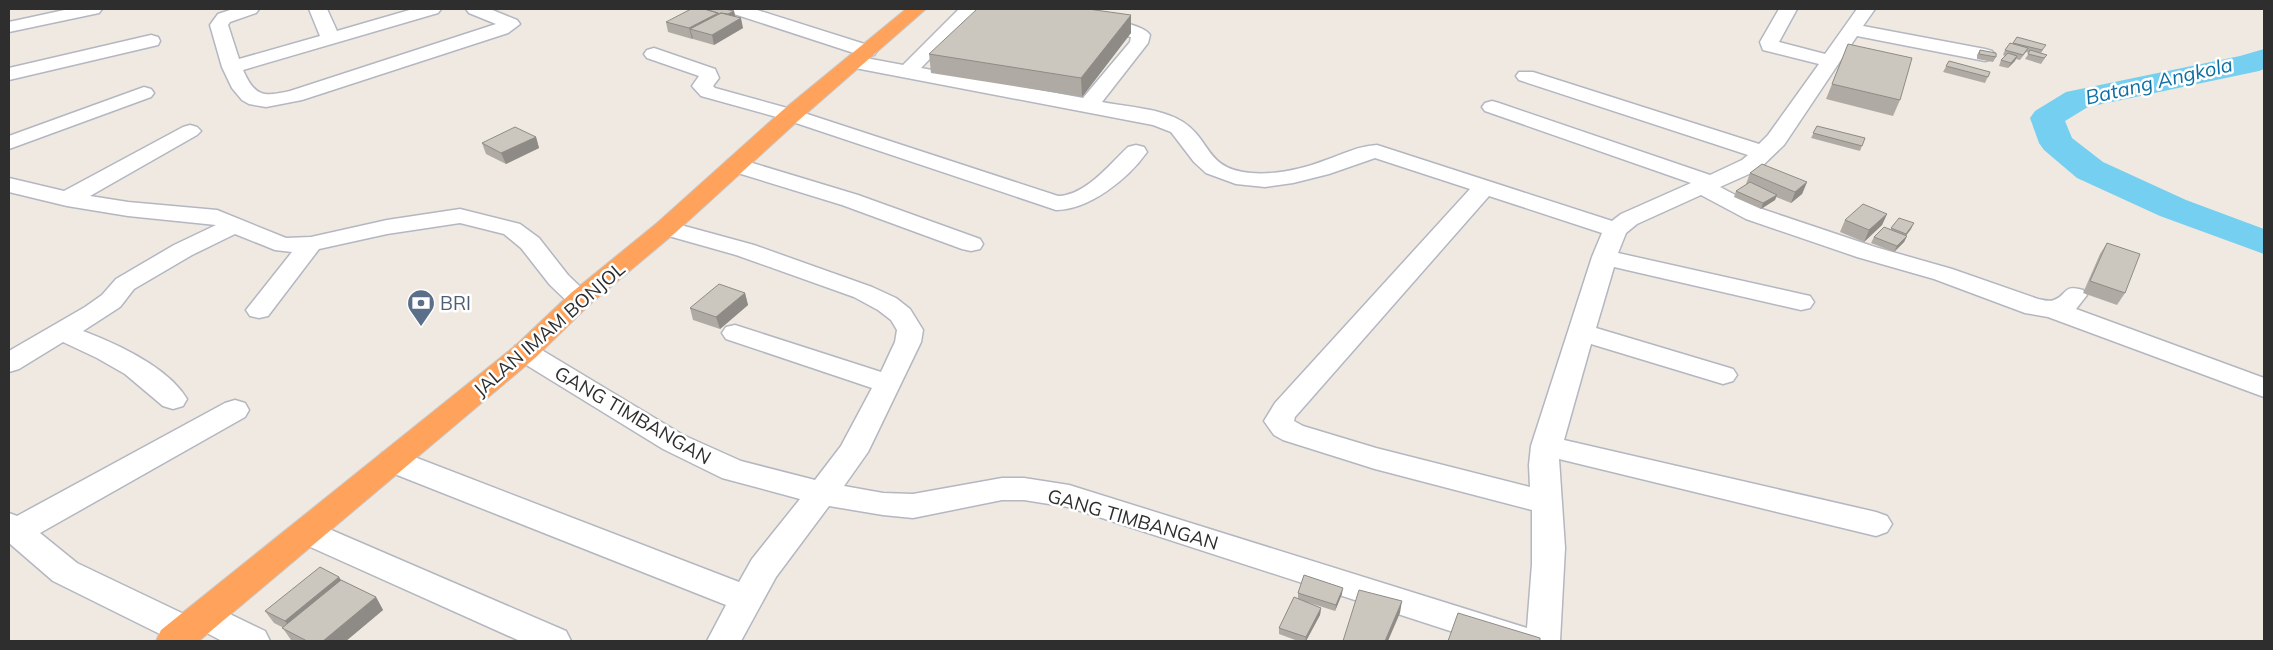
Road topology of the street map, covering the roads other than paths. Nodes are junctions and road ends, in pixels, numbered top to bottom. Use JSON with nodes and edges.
{"nodes":[{"id":1,"x":93,"y":9,"type":"edge"},
{"id":2,"x":250,"y":9,"type":"edge"},
{"id":3,"x":318,"y":9,"type":"edge"},
{"id":4,"x":384,"y":9,"type":"edge"},
{"id":5,"x":432,"y":9,"type":"edge"},
{"id":6,"x":474,"y":9,"type":"edge"},
{"id":7,"x":737,"y":9,"type":"edge"},
{"id":8,"x":918,"y":9,"type":"edge"},
{"id":9,"x":969,"y":9,"type":"edge"},
{"id":10,"x":1788,"y":9,"type":"edge"},
{"id":11,"x":1860,"y":19,"type":"edge"},
{"id":12,"x":1082,"y":22,"type":"edge"},
{"id":13,"x":9,"y":27,"type":"edge"},
{"id":14,"x":329,"y":35,"type":"junction"},
{"id":15,"x":151,"y":42,"type":"dead end"},
{"id":16,"x":654,"y":54,"type":"dead end"},
{"id":17,"x":1986,"y":55,"type":"edge"},
{"id":18,"x":861,"y":57,"type":"junction"},
{"id":19,"x":1830,"y":61,"type":"junction"},
{"id":20,"x":232,"y":68,"type":"junction"},
{"id":21,"x":908,"y":71,"type":"junction"},
{"id":22,"x":9,"y":74,"type":"edge"},
{"id":23,"x":1526,"y":76,"type":"dead end"},
{"id":24,"x":144,"y":93,"type":"dead end"},
{"id":25,"x":1088,"y":106,"type":"junction"},
{"id":26,"x":1492,"y":106,"type":"dead end"},
{"id":27,"x":791,"y":115,"type":"junction"},
{"id":28,"x":190,"y":131,"type":"dead end"},
{"id":29,"x":9,"y":142,"type":"edge"},
{"id":30,"x":1136,"y":152,"type":"dead end"},
{"id":31,"x":1764,"y":153,"type":"junction"},
{"id":32,"x":736,"y":165,"type":"junction"},
{"id":33,"x":9,"y":185,"type":"edge"},
{"id":34,"x":1708,"y":185,"type":"junction"},
{"id":35,"x":1485,"y":187,"type":"junction"},
{"id":36,"x":67,"y":199,"type":"junction"},
{"id":37,"x":236,"y":225,"type":"junction"},
{"id":38,"x":666,"y":228,"type":"junction"},
{"id":39,"x":1615,"y":230,"type":"junction"},
{"id":40,"x":311,"y":244,"type":"junction"},
{"id":41,"x":971,"y":244,"type":"dead end"},
{"id":42,"x":1604,"y":257,"type":"junction"},
{"id":43,"x":2074,"y":294,"type":"dead end"},
{"id":44,"x":580,"y":299,"type":"junction"},
{"id":45,"x":1801,"y":302,"type":"dead end"},
{"id":46,"x":2052,"y":308,"type":"junction"},
{"id":47,"x":259,"y":310,"type":"dead end"},
{"id":48,"x":61,"y":332,"type":"junction"},
{"id":49,"x":1582,"y":332,"type":"junction"},
{"id":50,"x":735,"y":333,"type":"dead end"},
{"id":51,"x":525,"y":352,"type":"junction"},
{"id":52,"x":9,"y":363,"type":"edge"},
{"id":53,"x":1723,"y":375,"type":"dead end"},
{"id":54,"x":888,"y":384,"type":"junction"},
{"id":55,"x":2264,"y":388,"type":"edge"},
{"id":56,"x":173,"y":399,"type":"dead end"},
{"id":57,"x":235,"y":410,"type":"dead end"},
{"id":58,"x":1546,"y":446,"type":"junction"},
{"id":59,"x":393,"y":461,"type":"junction"},
{"id":60,"x":821,"y":492,"type":"junction"},
{"id":61,"x":1546,"y":503,"type":"junction"},
{"id":62,"x":1876,"y":524,"type":"dead end"},
{"id":63,"x":12,"y":528,"type":"edge"},
{"id":64,"x":308,"y":532,"type":"junction"},
{"id":65,"x":746,"y":599,"type":"junction"},
{"id":66,"x":188,"y":630,"type":"edge"},
{"id":67,"x":253,"y":641,"type":"edge"},
{"id":68,"x":554,"y":641,"type":"edge"},
{"id":69,"x":724,"y":641,"type":"edge"},
{"id":70,"x":1524,"y":641,"type":"edge"},
{"id":71,"x":1543,"y":641,"type":"edge"}],
"edges":[{"from":1,"to":13,"type":"street"},
{"from":2,"to":20,"type":"street"},
{"from":3,"to":14,"type":"street"},
{"from":4,"to":14,"type":"street"},
{"from":5,"to":14,"type":"street"},
{"from":6,"to":20,"type":"street"},
{"from":7,"to":18,"type":"street"},
{"from":8,"to":18,"type":"highway","name":"JALAN IMAM BONJOL"},
{"from":9,"to":21,"type":"street"},
{"from":10,"to":19,"type":"street"},
{"from":11,"to":17,"type":"street"},
{"from":11,"to":19,"type":"street"},
{"from":12,"to":25,"type":"street"},
{"from":14,"to":20,"type":"street"},
{"from":15,"to":22,"type":"street"},
{"from":16,"to":27,"type":"street"},
{"from":18,"to":21,"type":"street"},
{"from":18,"to":27,"type":"highway","name":"JALAN IMAM BONJOL"},
{"from":19,"to":31,"type":"street"},
{"from":21,"to":25,"type":"street"},
{"from":23,"to":31,"type":"street"},
{"from":24,"to":29,"type":"street"},
{"from":25,"to":35,"type":"street"},
{"from":26,"to":34,"type":"street"},
{"from":27,"to":30,"type":"street"},
{"from":27,"to":32,"type":"highway","name":"JALAN IMAM BONJOL"},
{"from":28,"to":36,"type":"street"},
{"from":31,"to":34,"type":"street"},
{"from":32,"to":38,"type":"highway","name":"JALAN IMAM BONJOL"},
{"from":32,"to":41,"type":"street"},
{"from":33,"to":36,"type":"street"},
{"from":34,"to":39,"type":"street"},
{"from":34,"to":46,"type":"street"},
{"from":35,"to":39,"type":"street"},
{"from":35,"to":61,"type":"street"},
{"from":36,"to":37,"type":"street"},
{"from":37,"to":40,"type":"street"},
{"from":37,"to":48,"type":"street"},
{"from":38,"to":44,"type":"highway","name":"JALAN IMAM BONJOL"},
{"from":38,"to":54,"type":"street"},
{"from":39,"to":42,"type":"street"},
{"from":40,"to":44,"type":"street"},
{"from":40,"to":47,"type":"street"},
{"from":42,"to":45,"type":"street"},
{"from":42,"to":49,"type":"street"},
{"from":43,"to":46,"type":"street"},
{"from":44,"to":51,"type":"highway","name":"JALAN IMAM BONJOL"},
{"from":46,"to":55,"type":"street"},
{"from":48,"to":52,"type":"street"},
{"from":48,"to":56,"type":"street"},
{"from":49,"to":53,"type":"street"},
{"from":49,"to":58,"type":"street"},
{"from":50,"to":54,"type":"street"},
{"from":51,"to":59,"type":"highway","name":"JALAN IMAM BONJOL"},
{"from":51,"to":60,"type":"street","name":"GANG TIMBANGAN"},
{"from":54,"to":60,"type":"street"},
{"from":57,"to":63,"type":"street"},
{"from":58,"to":61,"type":"street"},
{"from":58,"to":62,"type":"street"},
{"from":59,"to":64,"type":"highway","name":"JALAN IMAM BONJOL"},
{"from":59,"to":65,"type":"street"},
{"from":60,"to":65,"type":"street"},
{"from":60,"to":70,"type":"street","name":"GANG TIMBANGAN"},
{"from":61,"to":71,"type":"street"},
{"from":63,"to":66,"type":"street"},
{"from":64,"to":66,"type":"highway","name":"JALAN IMAM BONJOL"},
{"from":64,"to":68,"type":"street"},
{"from":65,"to":69,"type":"street"},
{"from":66,"to":67,"type":"street"}]}
